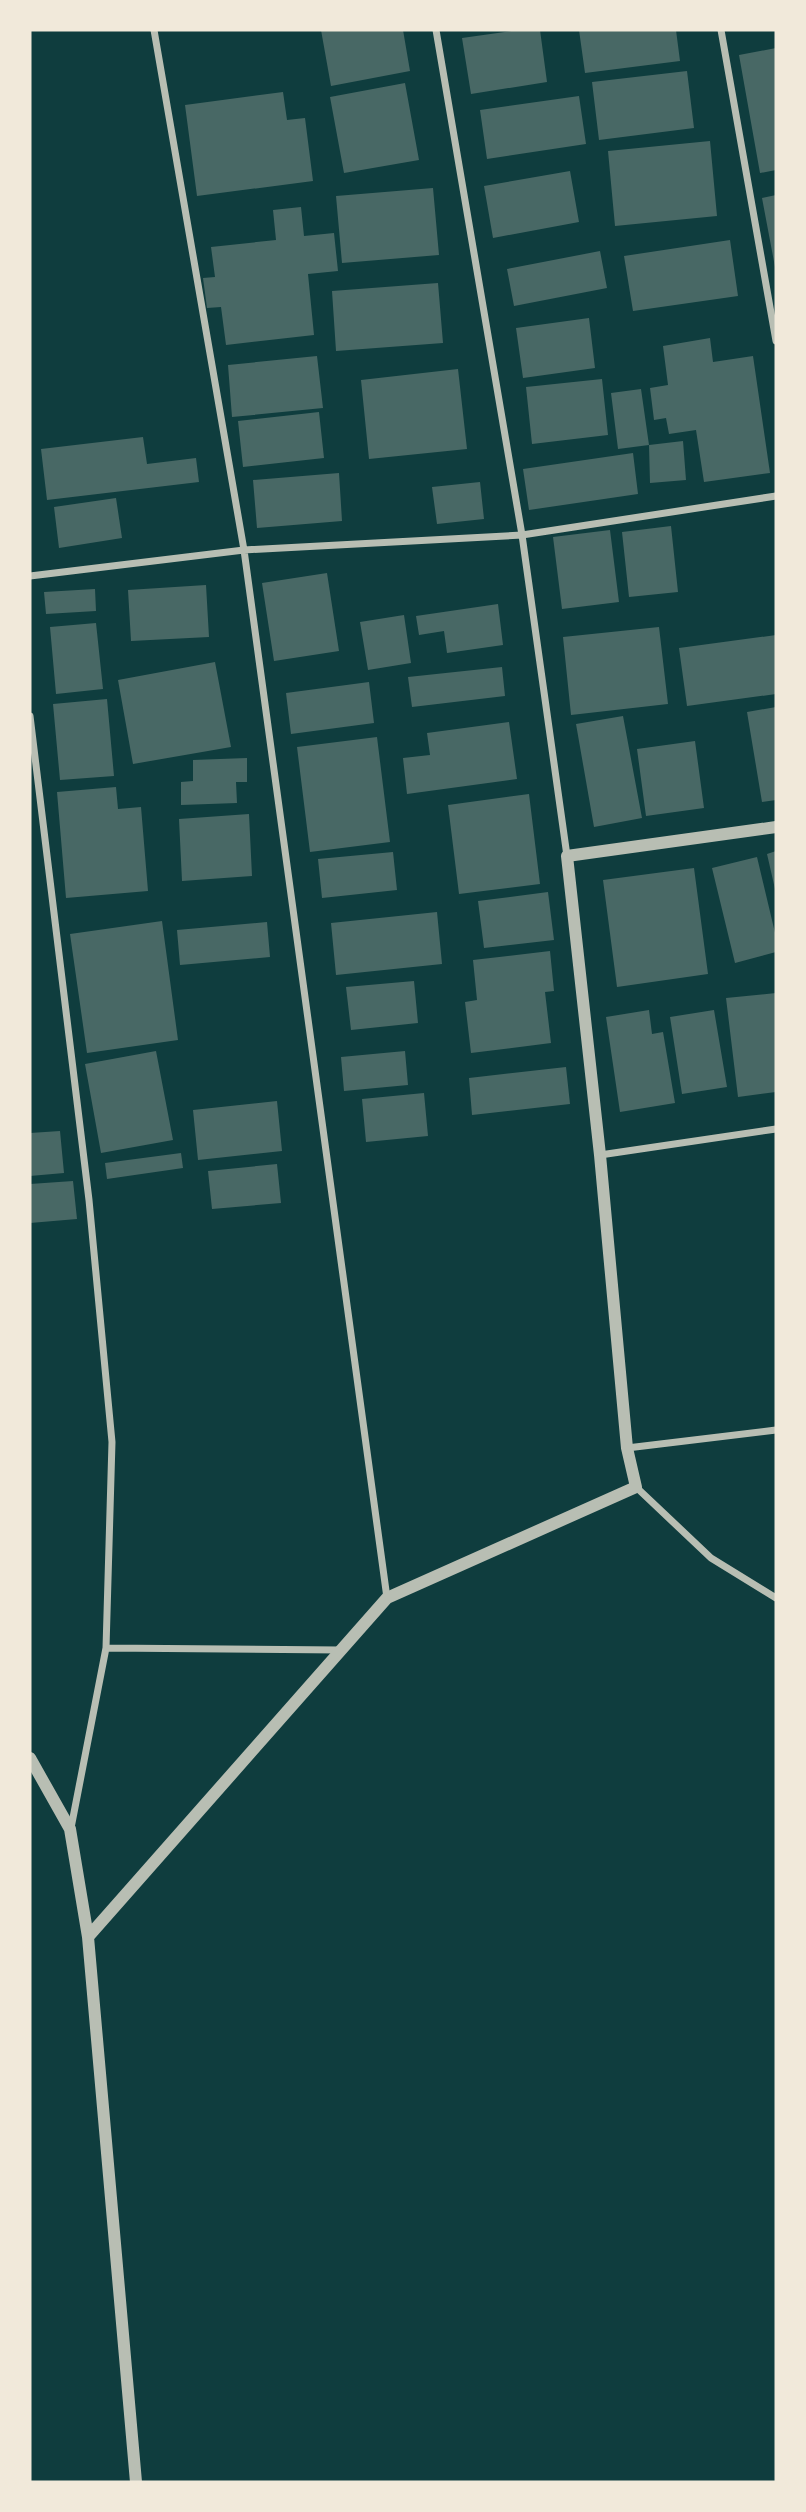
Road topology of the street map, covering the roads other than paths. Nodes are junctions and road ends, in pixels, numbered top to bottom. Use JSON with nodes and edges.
{"nodes":[{"id":1,"x":154,"y":30,"type":"edge"},
{"id":2,"x":436,"y":30,"type":"edge"},
{"id":3,"x":721,"y":30,"type":"edge"},
{"id":4,"x":776,"y":341,"type":"edge"},
{"id":5,"x":776,"y":496,"type":"edge"},
{"id":6,"x":522,"y":535,"type":"junction"},
{"id":7,"x":244,"y":550,"type":"junction"},
{"id":8,"x":30,"y":576,"type":"edge"},
{"id":9,"x":30,"y":716,"type":"edge"},
{"id":10,"x":776,"y":827,"type":"edge"},
{"id":11,"x":567,"y":856,"type":"junction"},
{"id":12,"x":776,"y":1129,"type":"edge"},
{"id":13,"x":600,"y":1155,"type":"junction"},
{"id":14,"x":776,"y":1430,"type":"edge"},
{"id":15,"x":627,"y":1448,"type":"junction"},
{"id":16,"x":636,"y":1487,"type":"junction"},
{"id":17,"x":387,"y":1598,"type":"junction"},
{"id":18,"x":776,"y":1598,"type":"edge"},
{"id":19,"x":106,"y":1648,"type":"junction"},
{"id":20,"x":341,"y":1650,"type":"junction"},
{"id":21,"x":30,"y":1758,"type":"edge"},
{"id":22,"x":70,"y":1829,"type":"junction"},
{"id":23,"x":88,"y":1937,"type":"junction"},
{"id":24,"x":136,"y":2482,"type":"edge"}],
"edges":[{"from":1,"to":7,"type":"street"},
{"from":2,"to":6,"type":"street"},
{"from":3,"to":4,"type":"street"},
{"from":5,"to":6,"type":"street"},
{"from":6,"to":7,"type":"street"},
{"from":6,"to":11,"type":"street"},
{"from":7,"to":8,"type":"street"},
{"from":7,"to":17,"type":"street"},
{"from":9,"to":19,"type":"street"},
{"from":10,"to":11,"type":"street"},
{"from":11,"to":13,"type":"street"},
{"from":12,"to":13,"type":"street"},
{"from":13,"to":15,"type":"street"},
{"from":14,"to":15,"type":"street"},
{"from":15,"to":16,"type":"street"},
{"from":16,"to":17,"type":"street"},
{"from":16,"to":18,"type":"street"},
{"from":17,"to":20,"type":"street"},
{"from":19,"to":20,"type":"street"},
{"from":19,"to":22,"type":"street"},
{"from":20,"to":23,"type":"street"},
{"from":21,"to":22,"type":"street"},
{"from":22,"to":23,"type":"street"},
{"from":23,"to":24,"type":"street"}]}
